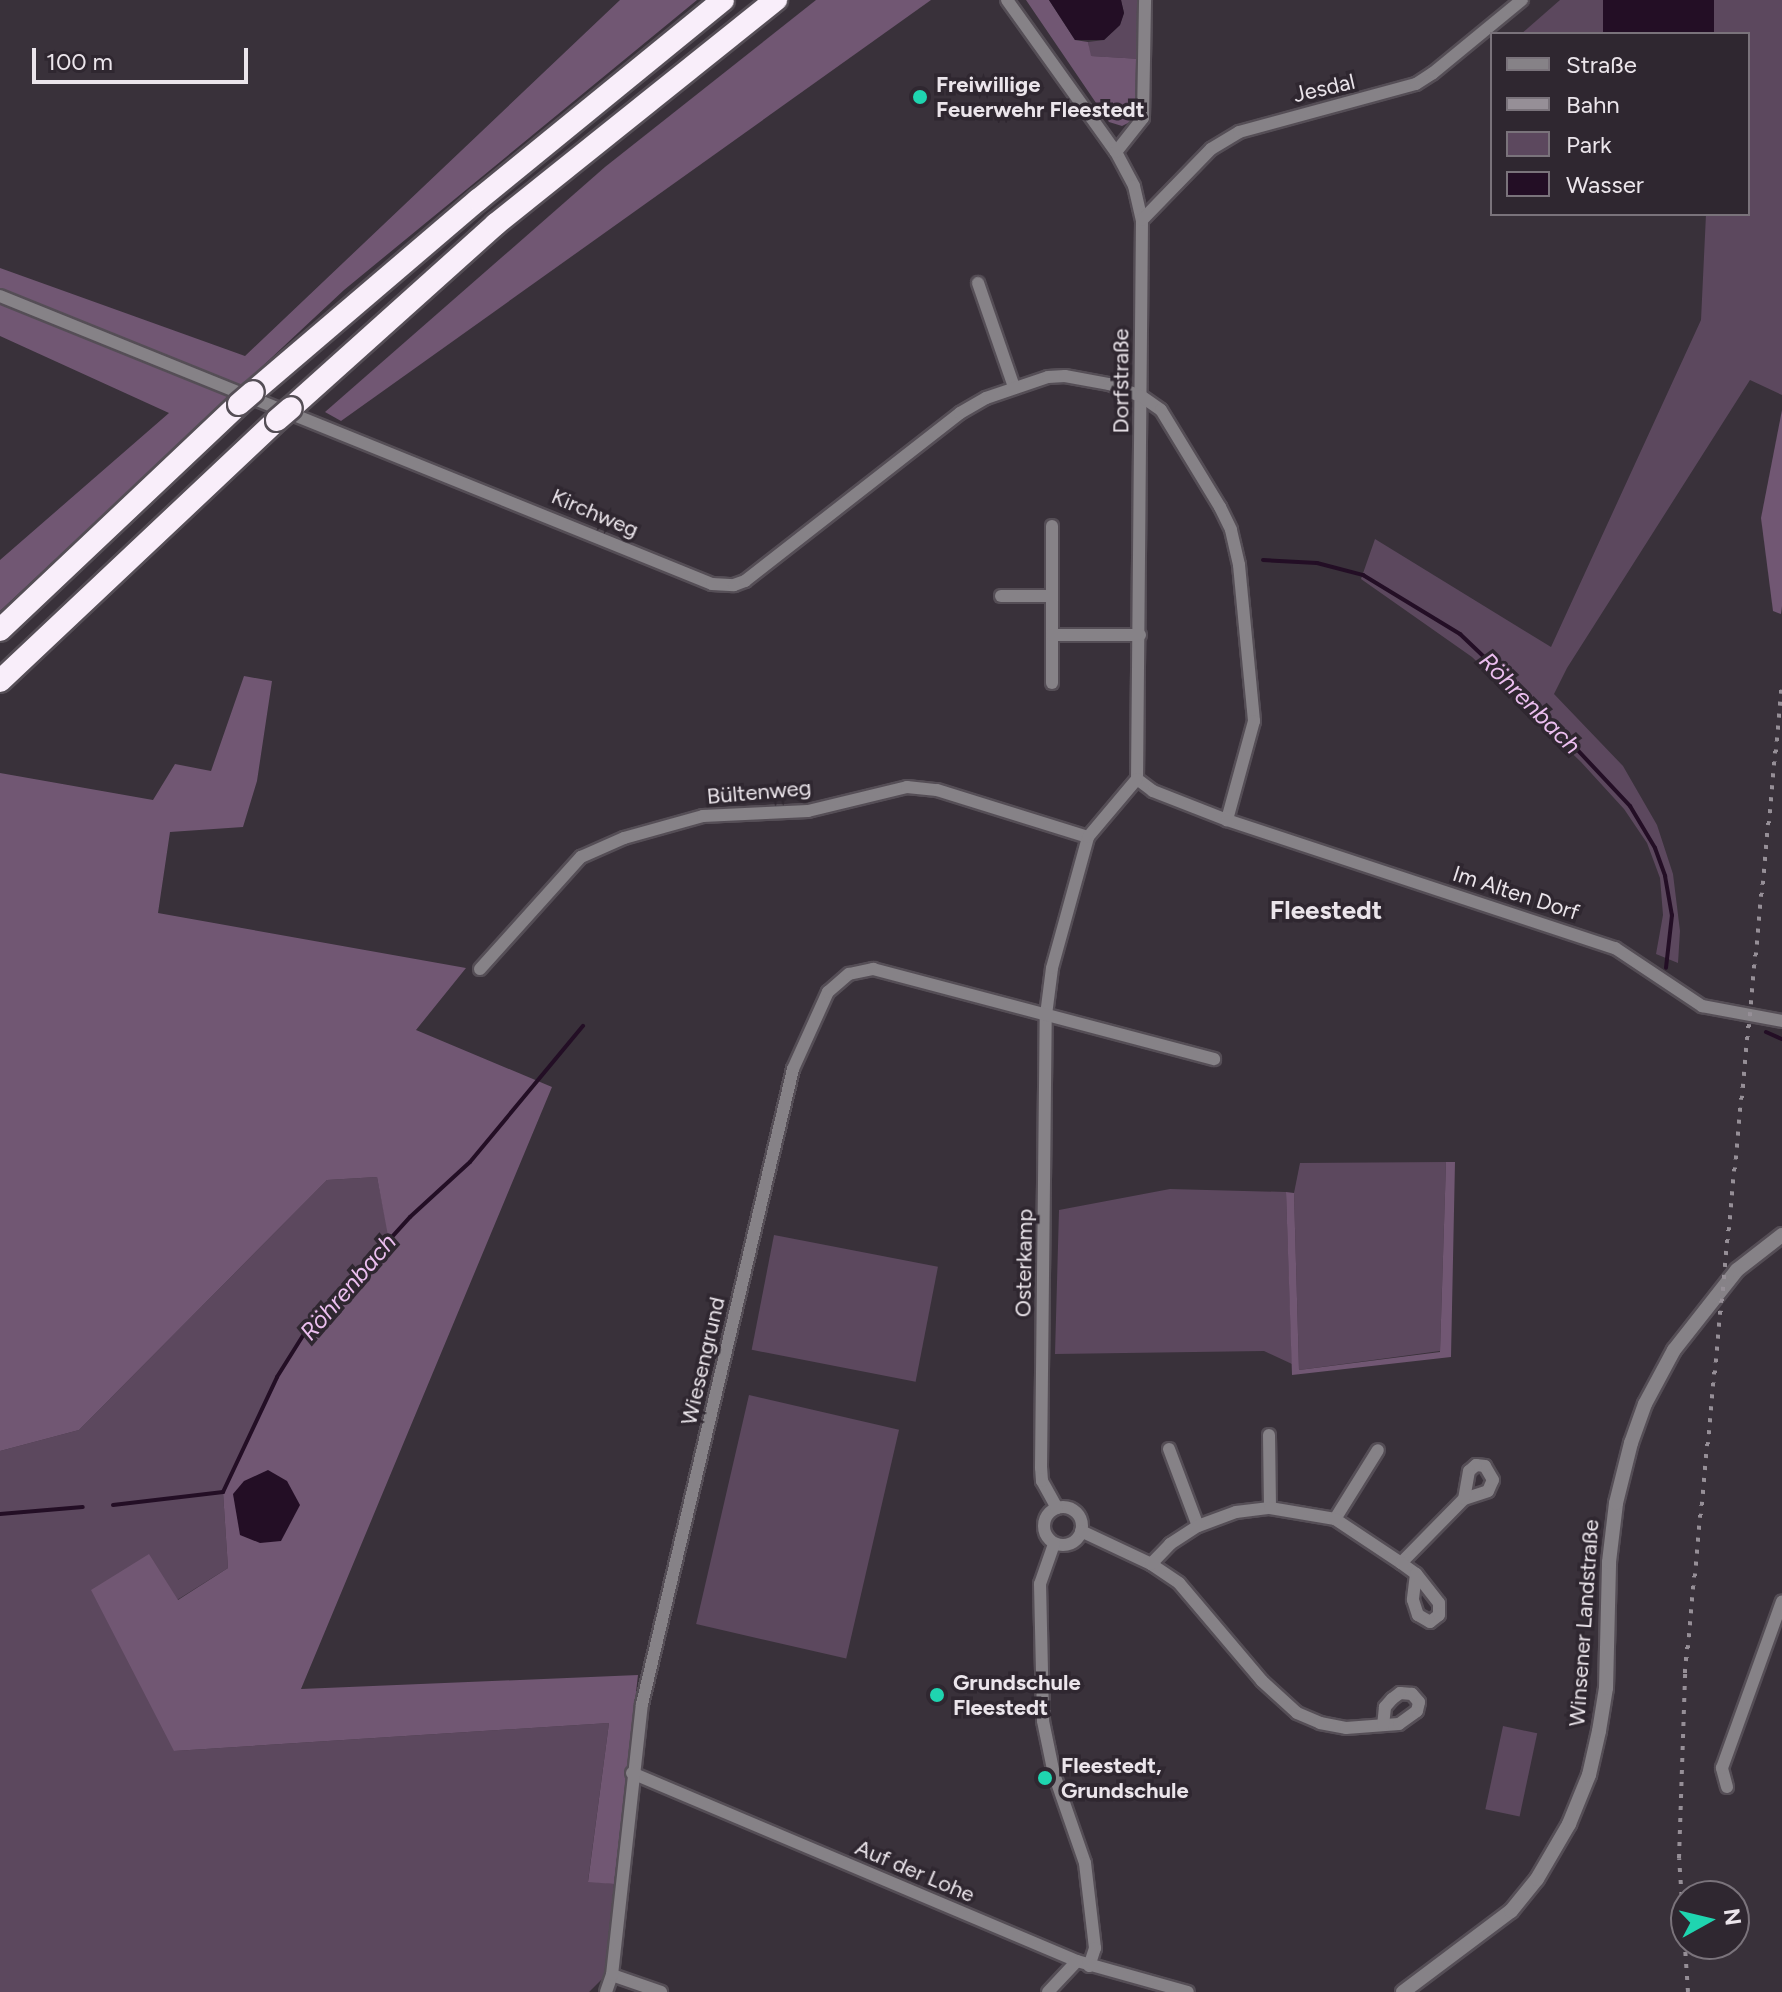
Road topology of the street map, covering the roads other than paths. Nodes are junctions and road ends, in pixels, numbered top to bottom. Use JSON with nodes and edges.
{"nodes":[{"id":1,"x":723,"y":0,"type":"edge"},
{"id":2,"x":776,"y":0,"type":"edge"},
{"id":3,"x":1007,"y":0,"type":"edge"},
{"id":4,"x":1145,"y":0,"type":"edge"},
{"id":5,"x":1522,"y":0,"type":"edge"},
{"id":6,"x":1116,"y":152,"type":"junction"},
{"id":7,"x":1142,"y":220,"type":"junction"},
{"id":8,"x":978,"y":283,"type":"dead end"},
{"id":9,"x":0,"y":296,"type":"edge"},
{"id":10,"x":1014,"y":387,"type":"junction"},
{"id":11,"x":1141,"y":396,"type":"junction"},
{"id":12,"x":1052,"y":526,"type":"dead end"},
{"id":13,"x":1001,"y":596,"type":"dead end"},
{"id":14,"x":1052,"y":596,"type":"junction"},
{"id":15,"x":0,"y":630,"type":"edge"},
{"id":16,"x":1052,"y":635,"type":"junction"},
{"id":17,"x":1140,"y":635,"type":"junction"},
{"id":18,"x":0,"y":681,"type":"edge"},
{"id":19,"x":1052,"y":683,"type":"dead end"},
{"id":20,"x":1137,"y":779,"type":"junction"},
{"id":21,"x":1227,"y":820,"type":"junction"},
{"id":22,"x":1088,"y":837,"type":"junction"},
{"id":23,"x":480,"y":969,"type":"dead end"},
{"id":24,"x":1046,"y":1015,"type":"junction"},
{"id":25,"x":1782,"y":1021,"type":"edge"},
{"id":26,"x":1214,"y":1059,"type":"dead end"},
{"id":27,"x":1782,"y":1235,"type":"edge"},
{"id":28,"x":1269,"y":1435,"type":"dead end"},
{"id":29,"x":1169,"y":1449,"type":"dead end"},
{"id":30,"x":1378,"y":1450,"type":"dead end"},
{"id":31,"x":1464,"y":1499,"type":"dead end"},
{"id":32,"x":1057,"y":1508,"type":"junction"},
{"id":33,"x":1270,"y":1508,"type":"junction"},
{"id":34,"x":1335,"y":1519,"type":"junction"},
{"id":35,"x":1198,"y":1526,"type":"junction"},
{"id":36,"x":1081,"y":1531,"type":"junction"},
{"id":37,"x":1054,"y":1544,"type":"junction"},
{"id":38,"x":1401,"y":1563,"type":"junction"},
{"id":39,"x":1151,"y":1564,"type":"junction"},
{"id":40,"x":1416,"y":1574,"type":"dead end"},
{"id":41,"x":1782,"y":1601,"type":"edge"},
{"id":42,"x":1383,"y":1725,"type":"dead end"},
{"id":43,"x":632,"y":1773,"type":"junction"},
{"id":44,"x":1727,"y":1787,"type":"dead end"},
{"id":45,"x":1083,"y":1964,"type":"junction"},
{"id":46,"x":612,"y":1975,"type":"junction"},
{"id":47,"x":1412,"y":1989,"type":"edge"},
{"id":48,"x":606,"y":1992,"type":"edge"},
{"id":49,"x":661,"y":1992,"type":"edge"},
{"id":50,"x":1048,"y":1992,"type":"edge"},
{"id":51,"x":1188,"y":1992,"type":"edge"}],
"edges":[{"from":1,"to":15,"type":"highway"},
{"from":2,"to":18,"type":"highway"},
{"from":3,"to":6,"type":"street","name":"Dorfstraße"},
{"from":4,"to":6,"type":"street"},
{"from":5,"to":7,"type":"street","name":"Jesdal"},
{"from":6,"to":7,"type":"street","name":"Dorfstraße"},
{"from":7,"to":11,"type":"street","name":"Dorfstraße"},
{"from":8,"to":10,"type":"street"},
{"from":9,"to":10,"type":"street","name":"Kirchweg"},
{"from":10,"to":11,"type":"street","name":"Kirchweg"},
{"from":11,"to":17,"type":"street","name":"Dorfstraße"},
{"from":11,"to":21,"type":"street"},
{"from":12,"to":14,"type":"street"},
{"from":13,"to":14,"type":"street"},
{"from":14,"to":16,"type":"street"},
{"from":16,"to":17,"type":"street"},
{"from":16,"to":19,"type":"street"},
{"from":17,"to":20,"type":"street","name":"Dorfstraße"},
{"from":20,"to":21,"type":"street","name":"Im Alten Dorf"},
{"from":20,"to":22,"type":"street","name":"Osterkamp"},
{"from":21,"to":25,"type":"street","name":"Im Alten Dorf"},
{"from":22,"to":23,"type":"street","name":"Bültenweg"},
{"from":22,"to":24,"type":"street","name":"Osterkamp"},
{"from":24,"to":26,"type":"street"},
{"from":24,"to":32,"type":"street","name":"Osterkamp"},
{"from":24,"to":43,"type":"street","name":"Wiesengrund"},
{"from":27,"to":47,"type":"street","name":"Winsener Landstraße"},
{"from":28,"to":33,"type":"street"},
{"from":29,"to":35,"type":"street"},
{"from":30,"to":34,"type":"street"},
{"from":31,"to":38,"type":"street"},
{"from":32,"to":36,"type":"street","name":"Osterkamp"},
{"from":32,"to":37,"type":"street"},
{"from":33,"to":34,"type":"street"},
{"from":33,"to":35,"type":"street"},
{"from":34,"to":38,"type":"street"},
{"from":35,"to":39,"type":"street"},
{"from":36,"to":37,"type":"street"},
{"from":36,"to":39,"type":"street"},
{"from":37,"to":45,"type":"street"},
{"from":38,"to":40,"type":"street"},
{"from":39,"to":42,"type":"street"},
{"from":41,"to":44,"type":"street"},
{"from":43,"to":45,"type":"street","name":"Auf der Lohe"},
{"from":43,"to":46,"type":"street","name":"Wiesengrund"},
{"from":45,"to":50,"type":"street"},
{"from":45,"to":51,"type":"street","name":"Auf der Lohe"},
{"from":46,"to":48,"type":"street","name":"Wiesengrund"},
{"from":46,"to":49,"type":"street"}]}
